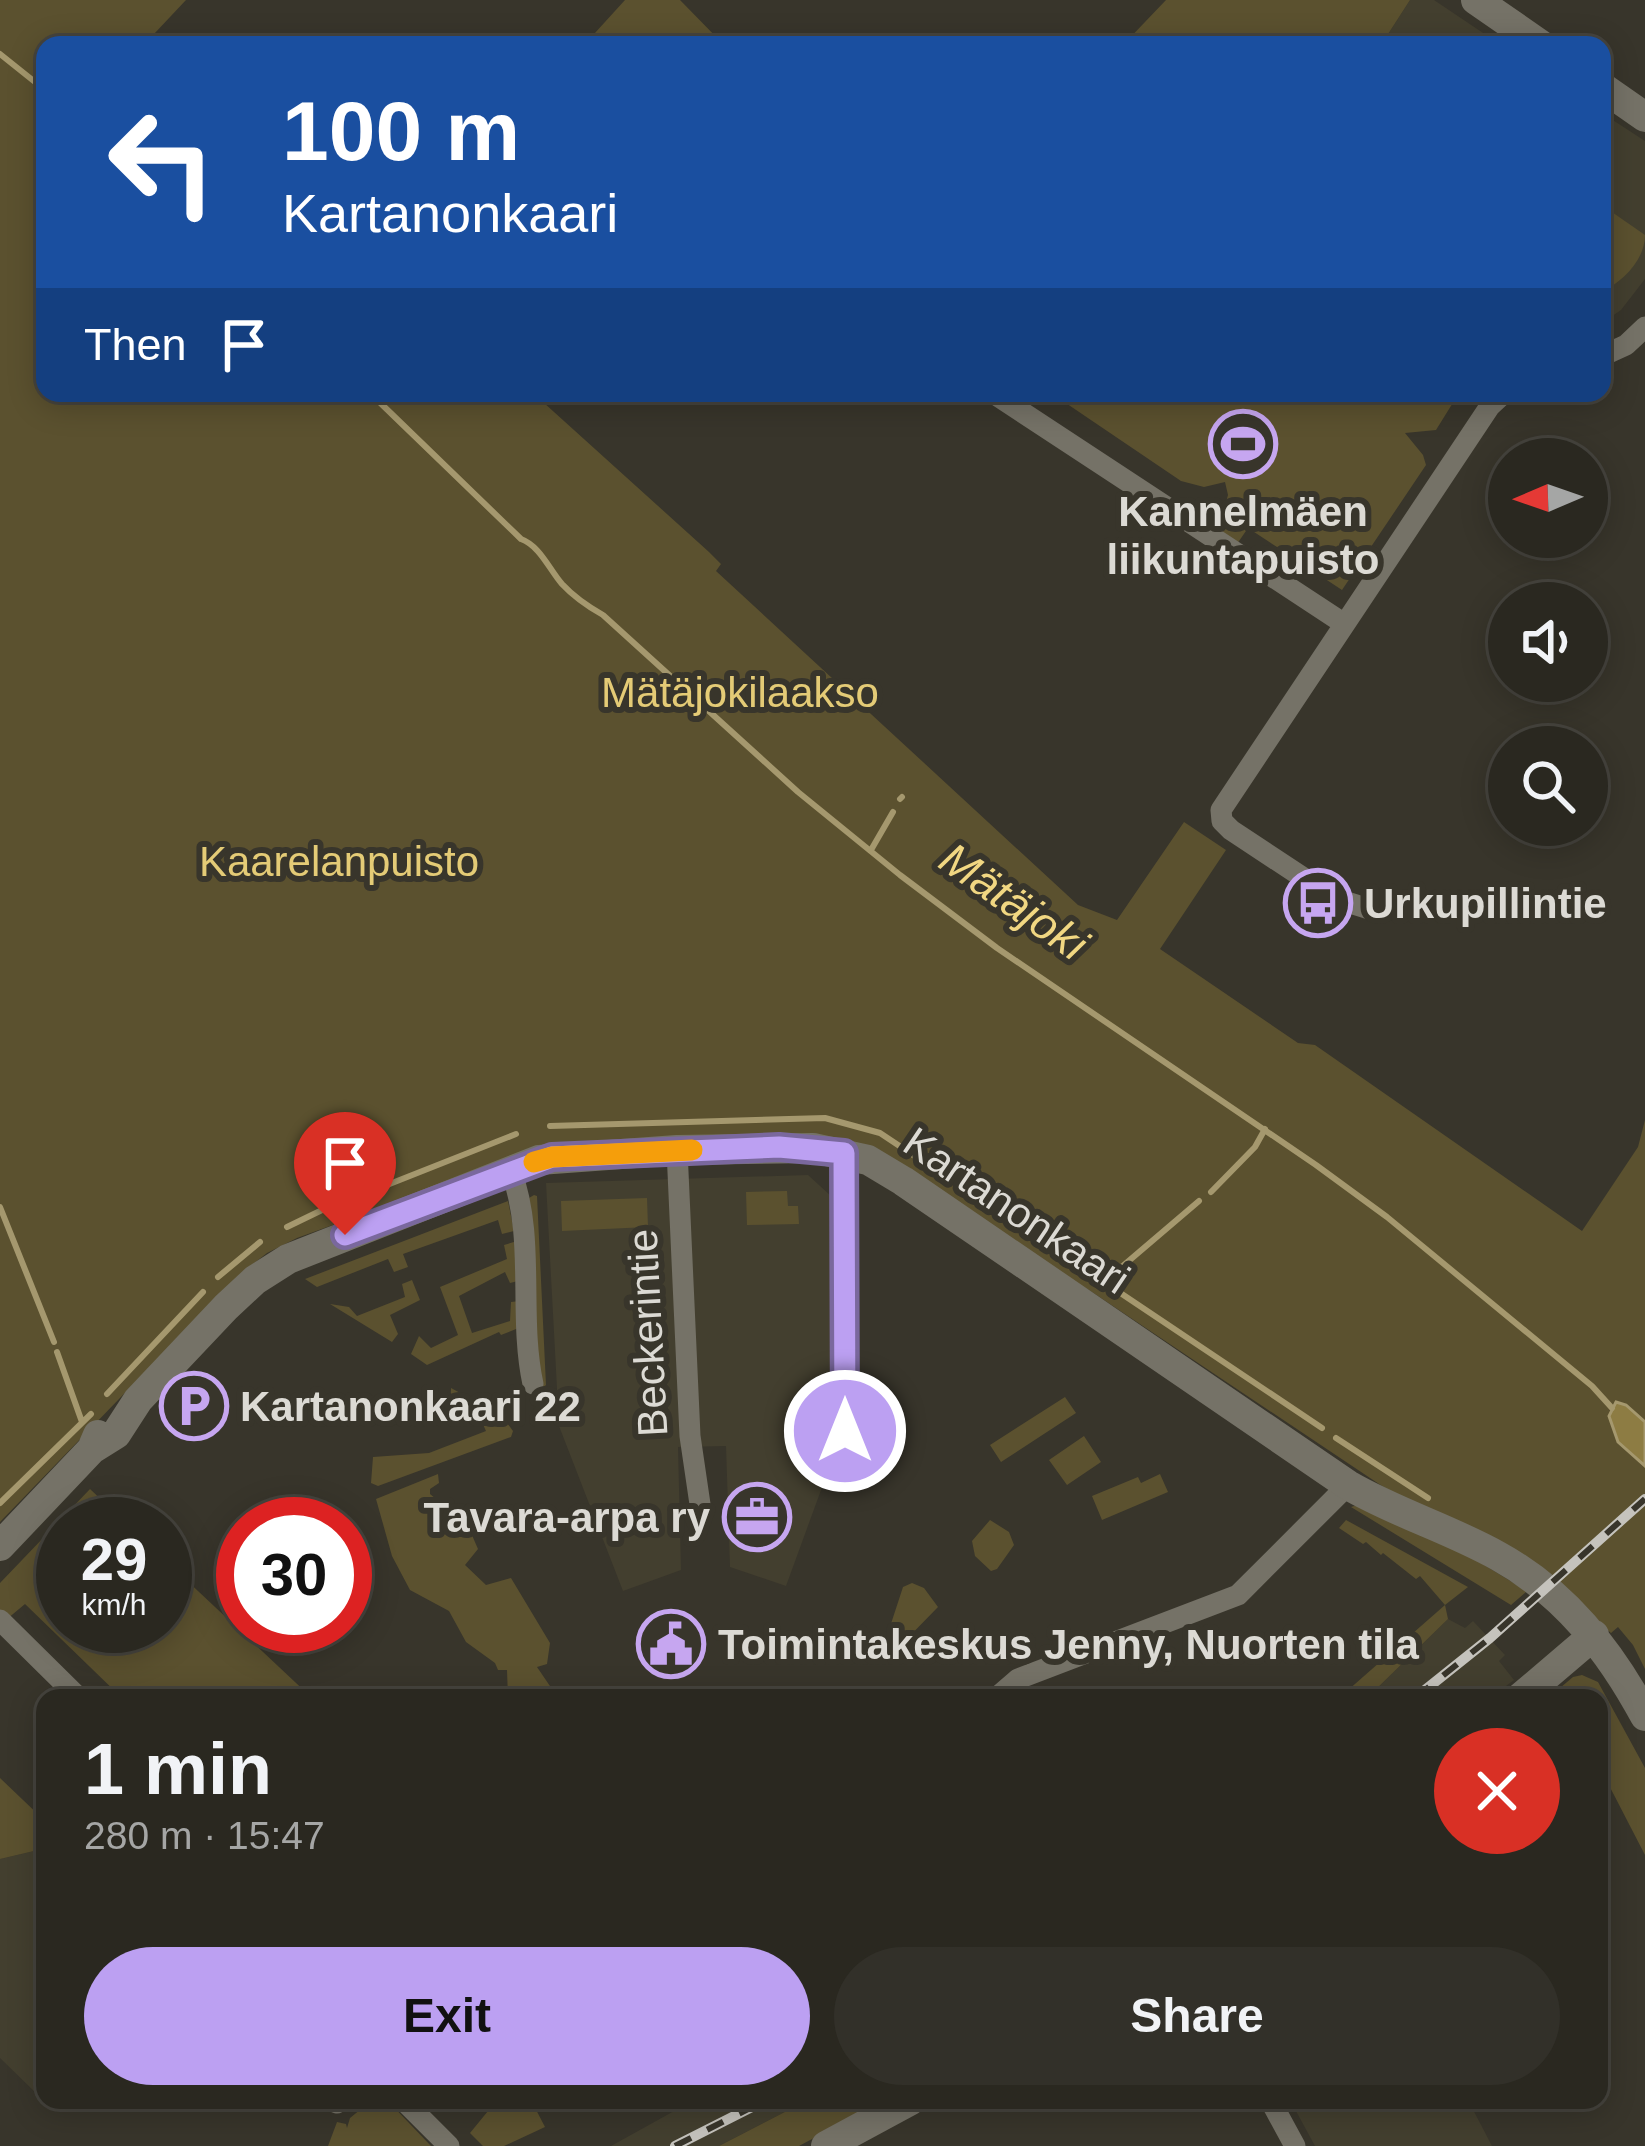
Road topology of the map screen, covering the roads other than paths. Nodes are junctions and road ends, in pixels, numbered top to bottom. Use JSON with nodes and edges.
{"nodes":[{"id":1,"x":1475,"y":0,"type":"edge"},
{"id":2,"x":1527,"y":36,"type":"edge"},
{"id":3,"x":1611,"y":93,"type":"edge"},
{"id":4,"x":1645,"y":117,"type":"edge"},
{"id":5,"x":1645,"y":327,"type":"edge"},
{"id":6,"x":1611,"y":352,"type":"edge"},
{"id":7,"x":1007,"y":402,"type":"edge"},
{"id":8,"x":1494,"y":402,"type":"edge"},
{"id":9,"x":1343,"y":623,"type":"junction"},
{"id":10,"x":1366,"y":908,"type":"dead end"},
{"id":11,"x":677,"y":1150,"type":"junction"},
{"id":12,"x":844,"y":1153,"type":"junction"},
{"id":13,"x":512,"y":1171,"type":"junction"},
{"id":14,"x":533,"y":1384,"type":"dead end"},
{"id":15,"x":845,"y":1431,"type":"dead end"},
{"id":16,"x":1348,"y":1485,"type":"junction"},
{"id":17,"x":701,"y":1511,"type":"dead end"},
{"id":18,"x":0,"y":1546,"type":"edge"},
{"id":19,"x":0,"y":1620,"type":"edge"},
{"id":20,"x":1594,"y":1635,"type":"junction"},
{"id":21,"x":70,"y":1689,"type":"edge"},
{"id":22,"x":1006,"y":1689,"type":"edge"},
{"id":23,"x":1531,"y":1689,"type":"edge"},
{"id":24,"x":1645,"y":1717,"type":"edge"},
{"id":25,"x":412,"y":2109,"type":"edge"},
{"id":26,"x":894,"y":2109,"type":"edge"},
{"id":27,"x":1275,"y":2109,"type":"edge"},
{"id":28,"x":449,"y":2146,"type":"edge"},
{"id":29,"x":826,"y":2146,"type":"edge"},
{"id":30,"x":1294,"y":2146,"type":"edge"}],
"edges":[{"from":1,"to":2,"type":"street"},
{"from":3,"to":4,"type":"street"},
{"from":5,"to":6,"type":"street"},
{"from":7,"to":9,"type":"street"},
{"from":8,"to":9,"type":"street"},
{"from":9,"to":10,"type":"street"},
{"from":11,"to":12,"type":"street","name":"Kartanonkaari"},
{"from":11,"to":13,"type":"street","name":"Kartanonkaari"},
{"from":11,"to":17,"type":"street","name":"Beckerintie"},
{"from":12,"to":15,"type":"street"},
{"from":12,"to":16,"type":"street","name":"Kartanonkaari"},
{"from":13,"to":14,"type":"street"},
{"from":13,"to":18,"type":"street","name":"Kartanonkaari"},
{"from":16,"to":20,"type":"street","name":"Kartanonkaari"},
{"from":16,"to":22,"type":"street"},
{"from":19,"to":21,"type":"street"},
{"from":20,"to":23,"type":"street"},
{"from":20,"to":24,"type":"street","name":"Kartanonkaari"},
{"from":25,"to":28,"type":"street"},
{"from":26,"to":29,"type":"street"},
{"from":27,"to":30,"type":"street"}]}
